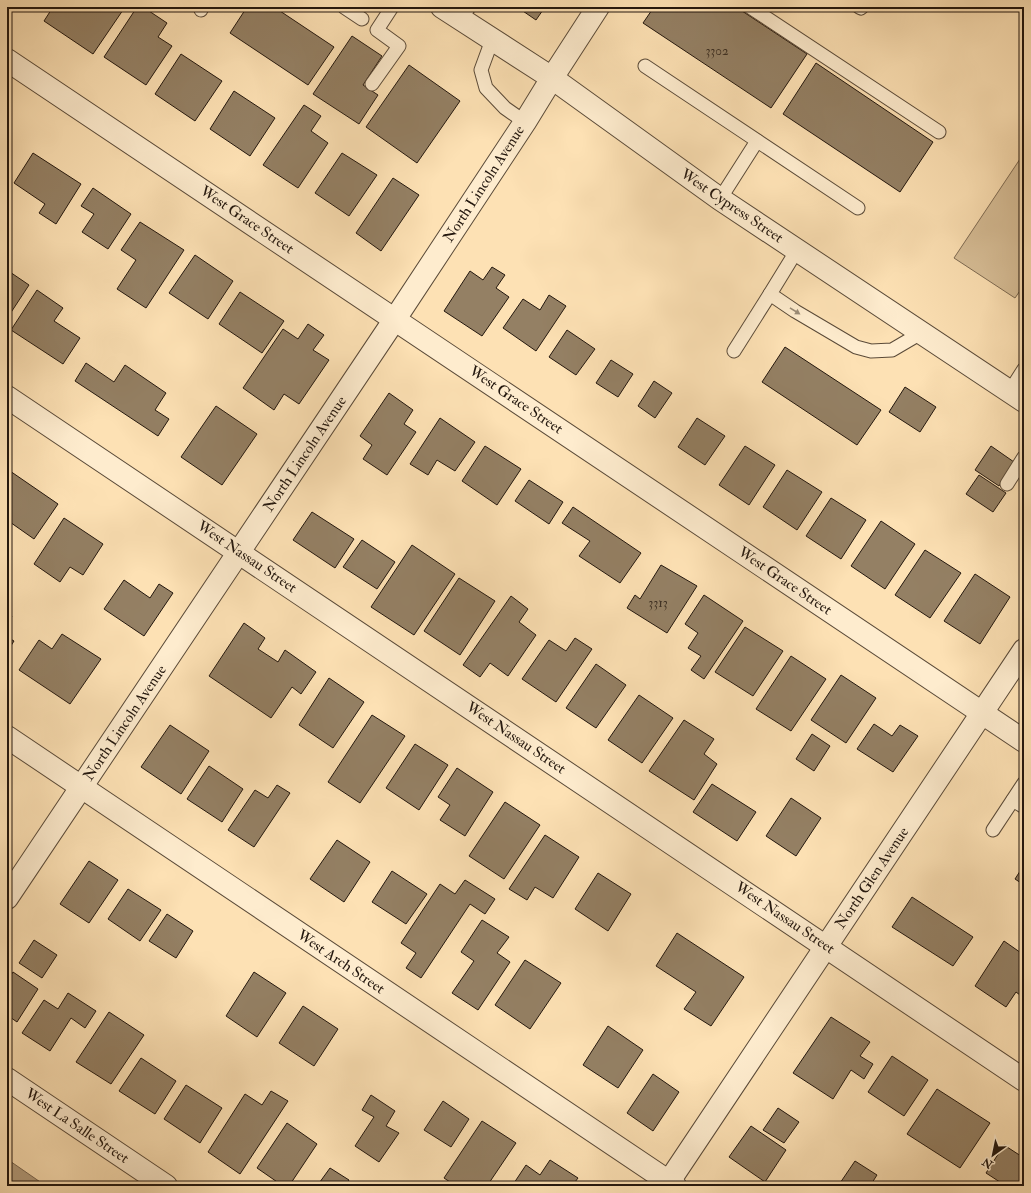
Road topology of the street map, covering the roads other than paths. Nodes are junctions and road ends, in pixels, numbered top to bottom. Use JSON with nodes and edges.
{"nodes":[{"id":1,"x":344,"y":7,"type":"edge"},
{"id":2,"x":392,"y":7,"type":"edge"},
{"id":3,"x":442,"y":7,"type":"edge"},
{"id":4,"x":598,"y":7,"type":"edge"},
{"id":5,"x":750,"y":7,"type":"edge"},
{"id":6,"x":465,"y":13,"type":"edge"},
{"id":7,"x":362,"y":19,"type":"dead end"},
{"id":8,"x":492,"y":40,"type":"junction"},
{"id":9,"x":7,"y":60,"type":"edge"},
{"id":10,"x":645,"y":66,"type":"dead end"},
{"id":11,"x":552,"y":78,"type":"junction"},
{"id":12,"x":372,"y":84,"type":"dead end"},
{"id":13,"x":525,"y":122,"type":"junction"},
{"id":14,"x":939,"y":132,"type":"dead end"},
{"id":15,"x":758,"y":141,"type":"junction"},
{"id":16,"x":720,"y":199,"type":"junction"},
{"id":17,"x":858,"y":208,"type":"dead end"},
{"id":18,"x":797,"y":250,"type":"junction"},
{"id":19,"x":770,"y":294,"type":"junction"},
{"id":20,"x":395,"y":319,"type":"junction"},
{"id":21,"x":921,"y":333,"type":"junction"},
{"id":22,"x":734,"y":351,"type":"dead end"},
{"id":23,"x":1024,"y":369,"type":"edge"},
{"id":24,"x":1017,"y":396,"type":"edge"},
{"id":25,"x":7,"y":397,"type":"edge"},
{"id":26,"x":1024,"y":457,"type":"edge"},
{"id":27,"x":1006,"y":484,"type":"dead end"},
{"id":28,"x":238,"y":552,"type":"junction"},
{"id":29,"x":1024,"y":650,"type":"edge"},
{"id":30,"x":982,"y":713,"type":"junction"},
{"id":31,"x":7,"y":737,"type":"edge"},
{"id":32,"x":1024,"y":741,"type":"edge"},
{"id":33,"x":1024,"y":783,"type":"edge"},
{"id":34,"x":82,"y":788,"type":"junction"},
{"id":35,"x":1018,"y":804,"type":"edge"},
{"id":36,"x":993,"y":830,"type":"dead end"},
{"id":37,"x":7,"y":898,"type":"edge"},
{"id":38,"x":826,"y":946,"type":"junction"},
{"id":39,"x":7,"y":1079,"type":"edge"},
{"id":40,"x":1024,"y":1080,"type":"edge"},
{"id":41,"x":670,"y":1185,"type":"edge"},
{"id":42,"x":166,"y":1186,"type":"edge"}],
"edges":[{"from":1,"to":7,"type":"lane"},
{"from":2,"to":12,"type":"lane"},
{"from":3,"to":6,"type":"street","name":"West Cypress Street"},
{"from":4,"to":11,"type":"street","name":"North Lincoln Avenue"},
{"from":5,"to":14,"type":"lane"},
{"from":6,"to":8,"type":"street","name":"West Cypress Street"},
{"from":8,"to":11,"type":"street","name":"West Cypress Street"},
{"from":8,"to":13,"type":"lane"},
{"from":9,"to":20,"type":"street","name":"West Grace Street"},
{"from":10,"to":15,"type":"lane"},
{"from":11,"to":13,"type":"street","name":"North Lincoln Avenue"},
{"from":11,"to":16,"type":"street","name":"West Cypress Street"},
{"from":13,"to":20,"type":"street","name":"North Lincoln Avenue"},
{"from":15,"to":16,"type":"lane"},
{"from":15,"to":17,"type":"lane"},
{"from":16,"to":18,"type":"street","name":"West Cypress Street"},
{"from":18,"to":19,"type":"lane"},
{"from":18,"to":21,"type":"street","name":"West Cypress Street"},
{"from":19,"to":21,"type":"lane","one_way":true},
{"from":19,"to":22,"type":"lane"},
{"from":20,"to":28,"type":"street","name":"North Lincoln Avenue"},
{"from":20,"to":30,"type":"street","name":"West Grace Street"},
{"from":21,"to":24,"type":"street","name":"West Cypress Street"},
{"from":23,"to":24,"type":"lane"},
{"from":25,"to":28,"type":"street","name":"West Nassau Street"},
{"from":26,"to":27,"type":"lane"},
{"from":28,"to":34,"type":"street","name":"North Lincoln Avenue"},
{"from":28,"to":38,"type":"street","name":"West Nassau Street"},
{"from":29,"to":30,"type":"street","name":"North Glen Avenue"},
{"from":30,"to":32,"type":"street","name":"West Grace Street"},
{"from":30,"to":38,"type":"street","name":"North Glen Avenue"},
{"from":31,"to":34,"type":"street","name":"West Arch Street"},
{"from":33,"to":35,"type":"lane"},
{"from":34,"to":37,"type":"street","name":"North Lincoln Avenue"},
{"from":34,"to":41,"type":"street","name":"West Arch Street"},
{"from":35,"to":36,"type":"lane"},
{"from":38,"to":40,"type":"street","name":"West Nassau Street"},
{"from":38,"to":41,"type":"street","name":"North Glen Avenue"},
{"from":39,"to":42,"type":"street","name":"West La Salle Street"}]}
